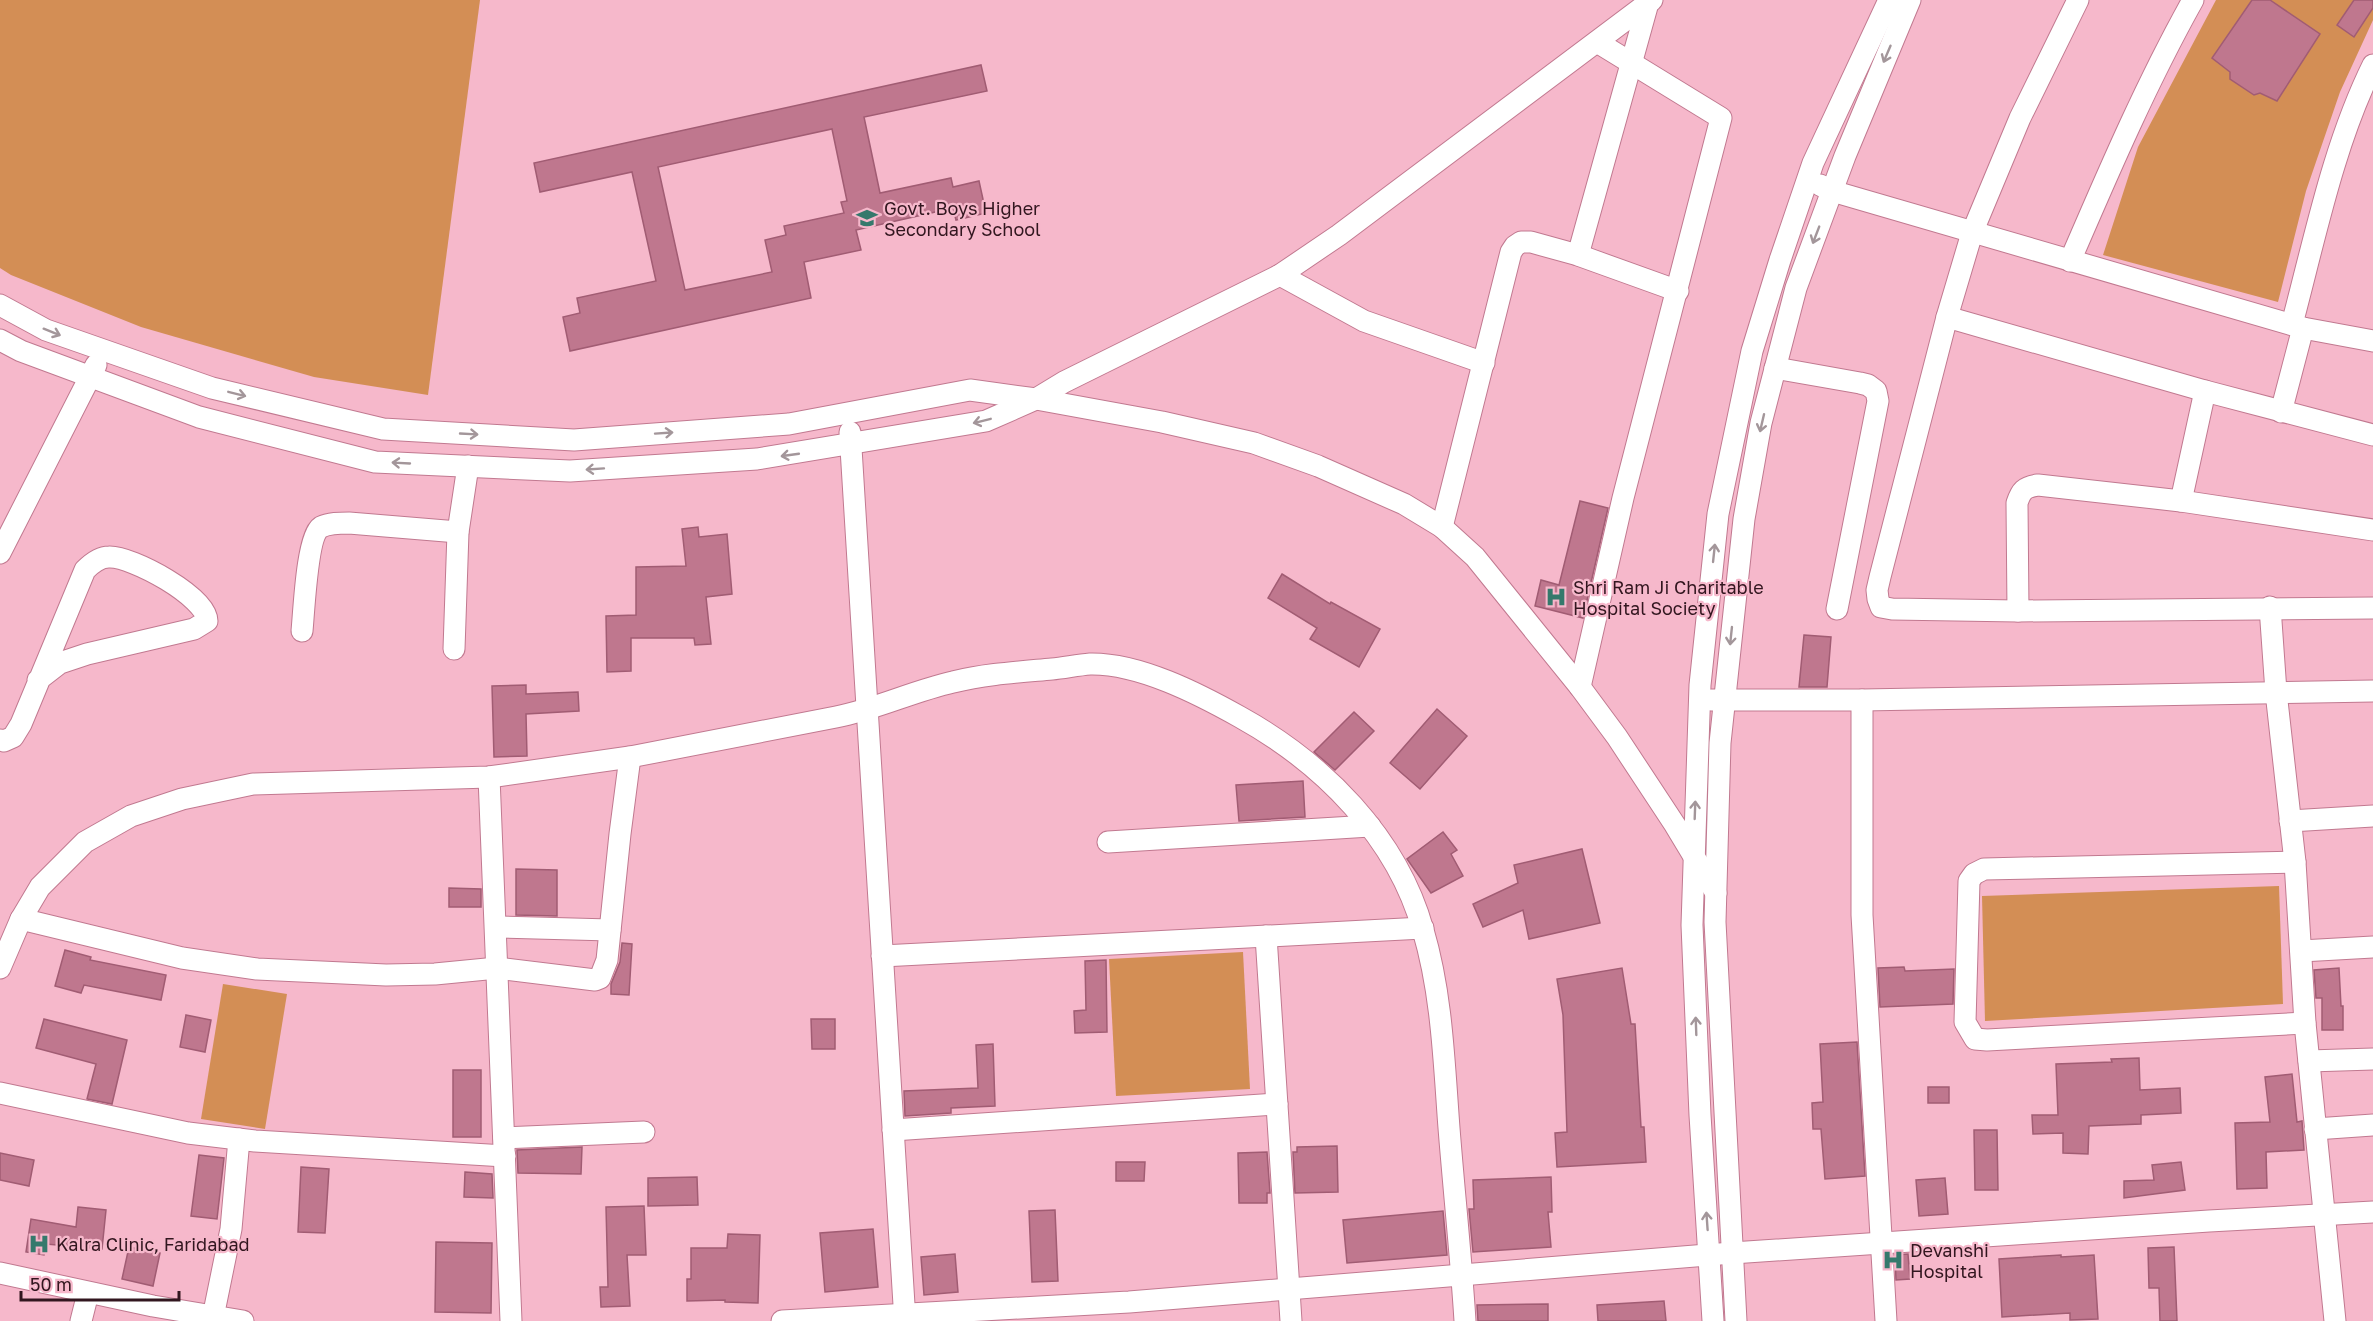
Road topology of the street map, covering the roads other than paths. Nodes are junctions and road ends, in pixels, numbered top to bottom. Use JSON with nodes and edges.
{"nodes":[{"id":1,"x":1889,"y":0,"type":"edge"},
{"id":2,"x":1910,"y":0,"type":"edge"},
{"id":3,"x":2078,"y":0,"type":"edge"},
{"id":4,"x":2193,"y":0,"type":"edge"},
{"id":5,"x":1650,"y":2,"type":"edge"},
{"id":6,"x":1597,"y":42,"type":"junction"},
{"id":7,"x":1631,"y":64,"type":"junction"},
{"id":8,"x":2373,"y":65,"type":"edge"},
{"id":9,"x":1808,"y":179,"type":"junction"},
{"id":10,"x":1832,"y":191,"type":"junction"},
{"id":11,"x":1972,"y":233,"type":"junction"},
{"id":12,"x":1578,"y":255,"type":"junction"},
{"id":13,"x":2070,"y":261,"type":"junction"},
{"id":14,"x":1280,"y":275,"type":"junction"},
{"id":15,"x":1678,"y":291,"type":"junction"},
{"id":16,"x":0,"y":305,"type":"edge"},
{"id":17,"x":1947,"y":317,"type":"junction"},
{"id":18,"x":2297,"y":326,"type":"junction"},
{"id":19,"x":0,"y":340,"type":"edge"},
{"id":20,"x":2373,"y":341,"type":"edge"},
{"id":21,"x":103,"y":351,"type":"junction"},
{"id":22,"x":1484,"y":363,"type":"junction"},
{"id":23,"x":1775,"y":368,"type":"junction"},
{"id":24,"x":90,"y":377,"type":"junction"},
{"id":25,"x":2205,"y":391,"type":"junction"},
{"id":26,"x":1036,"y":399,"type":"junction"},
{"id":27,"x":2281,"y":412,"type":"junction"},
{"id":28,"x":849,"y":414,"type":"junction"},
{"id":29,"x":2373,"y":435,"type":"edge"},
{"id":30,"x":851,"y":445,"type":"junction"},
{"id":31,"x":468,"y":466,"type":"junction"},
{"id":32,"x":2181,"y":501,"type":"junction"},
{"id":33,"x":1442,"y":527,"type":"junction"},
{"id":34,"x":2373,"y":530,"type":"edge"},
{"id":35,"x":458,"y":532,"type":"junction"},
{"id":36,"x":0,"y":553,"type":"edge"},
{"id":37,"x":2270,"y":607,"type":"junction"},
{"id":38,"x":2373,"y":608,"type":"edge"},
{"id":39,"x":1837,"y":609,"type":"dead end"},
{"id":40,"x":2018,"y":611,"type":"junction"},
{"id":41,"x":302,"y":631,"type":"dead end"},
{"id":42,"x":454,"y":650,"type":"dead end"},
{"id":43,"x":38,"y":680,"type":"junction"},
{"id":44,"x":1580,"y":687,"type":"junction"},
{"id":45,"x":2276,"y":692,"type":"junction"},
{"id":46,"x":2373,"y":692,"type":"edge"},
{"id":47,"x":1699,"y":700,"type":"junction"},
{"id":48,"x":1724,"y":700,"type":"junction"},
{"id":49,"x":1862,"y":700,"type":"junction"},
{"id":50,"x":869,"y":710,"type":"junction"},
{"id":51,"x":0,"y":740,"type":"edge"},
{"id":52,"x":630,"y":757,"type":"junction"},
{"id":53,"x":489,"y":777,"type":"junction"},
{"id":54,"x":2373,"y":816,"type":"edge"},
{"id":55,"x":2290,"y":821,"type":"junction"},
{"id":56,"x":1370,"y":826,"type":"junction"},
{"id":57,"x":1108,"y":842,"type":"dead end"},
{"id":58,"x":1694,"y":858,"type":"junction"},
{"id":59,"x":2295,"y":862,"type":"junction"},
{"id":60,"x":1716,"y":893,"type":"junction"},
{"id":61,"x":21,"y":919,"type":"junction"},
{"id":62,"x":496,"y":927,"type":"junction"},
{"id":63,"x":1423,"y":928,"type":"junction"},
{"id":64,"x":610,"y":930,"type":"junction"},
{"id":65,"x":1266,"y":936,"type":"junction"},
{"id":66,"x":2373,"y":946,"type":"edge"},
{"id":67,"x":2301,"y":951,"type":"junction"},
{"id":68,"x":882,"y":956,"type":"junction"},
{"id":69,"x":0,"y":968,"type":"edge"},
{"id":70,"x":497,"y":968,"type":"junction"},
{"id":71,"x":2306,"y":1023,"type":"junction"},
{"id":72,"x":2373,"y":1059,"type":"edge"},
{"id":73,"x":2309,"y":1061,"type":"junction"},
{"id":74,"x":0,"y":1093,"type":"edge"},
{"id":75,"x":1277,"y":1104,"type":"junction"},
{"id":76,"x":2373,"y":1125,"type":"edge"},
{"id":77,"x":2315,"y":1129,"type":"junction"},
{"id":78,"x":893,"y":1130,"type":"junction"},
{"id":79,"x":644,"y":1132,"type":"dead end"},
{"id":80,"x":239,"y":1139,"type":"junction"},
{"id":81,"x":504,"y":1147,"type":"junction"},
{"id":82,"x":2373,"y":1212,"type":"edge"},
{"id":83,"x":2323,"y":1216,"type":"junction"},
{"id":84,"x":1881,"y":1244,"type":"junction"},
{"id":85,"x":1732,"y":1253,"type":"junction"},
{"id":86,"x":1709,"y":1256,"type":"junction"},
{"id":87,"x":0,"y":1273,"type":"edge"},
{"id":88,"x":1462,"y":1275,"type":"junction"},
{"id":89,"x":1289,"y":1289,"type":"junction"},
{"id":90,"x":88,"y":1293,"type":"junction"},
{"id":91,"x":213,"y":1317,"type":"junction"},
{"id":92,"x":905,"y":1318,"type":"edge"},
{"id":93,"x":81,"y":1321,"type":"edge"},
{"id":94,"x":243,"y":1321,"type":"edge"},
{"id":95,"x":511,"y":1321,"type":"edge"},
{"id":96,"x":782,"y":1321,"type":"edge"},
{"id":97,"x":1291,"y":1321,"type":"edge"},
{"id":98,"x":1465,"y":1321,"type":"edge"},
{"id":99,"x":1713,"y":1321,"type":"edge"},
{"id":100,"x":1736,"y":1321,"type":"edge"},
{"id":101,"x":1886,"y":1321,"type":"edge"},
{"id":102,"x":2335,"y":1321,"type":"edge"}],
"edges":[{"from":1,"to":9,"type":"street"},
{"from":2,"to":10,"type":"street","one_way":true},
{"from":3,"to":11,"type":"street"},
{"from":4,"to":13,"type":"street"},
{"from":5,"to":6,"type":"street"},
{"from":5,"to":7,"type":"street"},
{"from":6,"to":7,"type":"street"},
{"from":6,"to":14,"type":"street"},
{"from":7,"to":12,"type":"street"},
{"from":7,"to":15,"type":"street"},
{"from":8,"to":18,"type":"street"},
{"from":9,"to":10,"type":"street"},
{"from":47,"to":9,"type":"street","one_way":true},
{"from":10,"to":11,"type":"street"},
{"from":10,"to":23,"type":"street","one_way":true},
{"from":11,"to":13,"type":"street"},
{"from":11,"to":17,"type":"street"},
{"from":12,"to":15,"type":"street"},
{"from":12,"to":22,"type":"street"},
{"from":13,"to":18,"type":"street"},
{"from":14,"to":22,"type":"street"},
{"from":14,"to":26,"type":"street"},
{"from":15,"to":44,"type":"street"},
{"from":16,"to":21,"type":"street","one_way":true},
{"from":17,"to":25,"type":"street"},
{"from":17,"to":40,"type":"street"},
{"from":18,"to":20,"type":"street"},
{"from":18,"to":27,"type":"street"},
{"from":19,"to":24,"type":"street"},
{"from":21,"to":24,"type":"street"},
{"from":21,"to":28,"type":"street","one_way":true},
{"from":22,"to":33,"type":"street"},
{"from":23,"to":39,"type":"street"},
{"from":23,"to":48,"type":"street","one_way":true},
{"from":31,"to":24,"type":"street","one_way":true},
{"from":24,"to":36,"type":"street"},
{"from":25,"to":27,"type":"street"},
{"from":25,"to":32,"type":"street"},
{"from":26,"to":28,"type":"street"},
{"from":26,"to":30,"type":"street","one_way":true},
{"from":26,"to":33,"type":"street"},
{"from":27,"to":29,"type":"street"},
{"from":28,"to":30,"type":"street"},
{"from":30,"to":31,"type":"street","one_way":true},
{"from":30,"to":50,"type":"street"},
{"from":31,"to":35,"type":"street"},
{"from":32,"to":34,"type":"street"},
{"from":32,"to":40,"type":"street"},
{"from":33,"to":44,"type":"street"},
{"from":35,"to":41,"type":"street"},
{"from":35,"to":42,"type":"street"},
{"from":37,"to":38,"type":"street"},
{"from":37,"to":40,"type":"street"},
{"from":37,"to":45,"type":"street"},
{"from":43,"to":43,"type":"street"},
{"from":43,"to":51,"type":"street"},
{"from":44,"to":58,"type":"street"},
{"from":45,"to":46,"type":"street"},
{"from":45,"to":49,"type":"street"},
{"from":45,"to":55,"type":"street"},
{"from":47,"to":48,"type":"street"},
{"from":58,"to":47,"type":"street","one_way":true},
{"from":48,"to":49,"type":"street"},
{"from":48,"to":60,"type":"street"},
{"from":49,"to":84,"type":"street"},
{"from":50,"to":52,"type":"street"},
{"from":50,"to":56,"type":"street"},
{"from":50,"to":68,"type":"street"},
{"from":52,"to":53,"type":"street"},
{"from":52,"to":64,"type":"street"},
{"from":53,"to":61,"type":"street"},
{"from":53,"to":62,"type":"street"},
{"from":54,"to":55,"type":"street"},
{"from":55,"to":59,"type":"street"},
{"from":56,"to":57,"type":"street"},
{"from":56,"to":63,"type":"street"},
{"from":58,"to":60,"type":"street"},
{"from":86,"to":58,"type":"street","one_way":true},
{"from":59,"to":67,"type":"street"},
{"from":59,"to":71,"type":"street"},
{"from":60,"to":85,"type":"street"},
{"from":61,"to":69,"type":"street"},
{"from":61,"to":70,"type":"street"},
{"from":62,"to":64,"type":"street"},
{"from":62,"to":70,"type":"street"},
{"from":63,"to":65,"type":"street"},
{"from":63,"to":88,"type":"street"},
{"from":64,"to":70,"type":"street"},
{"from":65,"to":68,"type":"street"},
{"from":65,"to":75,"type":"street"},
{"from":66,"to":67,"type":"street"},
{"from":67,"to":71,"type":"street"},
{"from":68,"to":78,"type":"street"},
{"from":70,"to":81,"type":"street"},
{"from":71,"to":73,"type":"street"},
{"from":72,"to":73,"type":"street"},
{"from":73,"to":77,"type":"street"},
{"from":74,"to":80,"type":"street"},
{"from":75,"to":78,"type":"street"},
{"from":75,"to":89,"type":"street"},
{"from":76,"to":77,"type":"street"},
{"from":77,"to":83,"type":"street"},
{"from":78,"to":92,"type":"street"},
{"from":79,"to":81,"type":"street"},
{"from":80,"to":81,"type":"street"},
{"from":80,"to":91,"type":"street"},
{"from":81,"to":95,"type":"street"},
{"from":82,"to":83,"type":"street"},
{"from":83,"to":84,"type":"street"},
{"from":83,"to":102,"type":"street"},
{"from":84,"to":85,"type":"street"},
{"from":84,"to":101,"type":"street"},
{"from":85,"to":86,"type":"street"},
{"from":85,"to":100,"type":"street"},
{"from":86,"to":88,"type":"street"},
{"from":86,"to":99,"type":"street"},
{"from":87,"to":90,"type":"street"},
{"from":88,"to":89,"type":"street"},
{"from":88,"to":98,"type":"street"},
{"from":89,"to":92,"type":"street"},
{"from":89,"to":97,"type":"street"},
{"from":90,"to":91,"type":"street"},
{"from":90,"to":93,"type":"street"},
{"from":91,"to":94,"type":"street"},
{"from":92,"to":96,"type":"street"}]}
